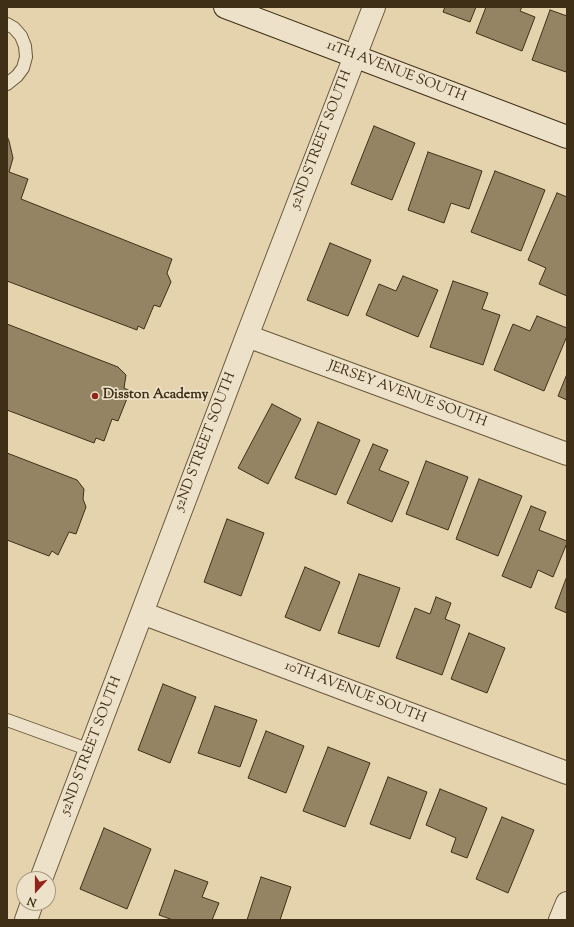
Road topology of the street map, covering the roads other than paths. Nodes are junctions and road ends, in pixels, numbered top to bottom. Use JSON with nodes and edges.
{"nodes":[{"id":1,"x":225,"y":7,"type":"edge"},
{"id":2,"x":374,"y":7,"type":"edge"},
{"id":3,"x":7,"y":24,"type":"edge"},
{"id":4,"x":354,"y":56,"type":"junction"},
{"id":5,"x":7,"y":84,"type":"edge"},
{"id":6,"x":567,"y":137,"type":"edge"},
{"id":7,"x":247,"y":336,"type":"junction"},
{"id":8,"x":567,"y":454,"type":"edge"},
{"id":9,"x":142,"y":613,"type":"junction"},
{"id":10,"x":7,"y":720,"type":"edge"},
{"id":11,"x":90,"y":750,"type":"junction"},
{"id":12,"x":567,"y":772,"type":"edge"},
{"id":13,"x":44,"y":871,"type":"edge"},
{"id":14,"x":567,"y":904,"type":"edge"},
{"id":15,"x":560,"y":920,"type":"edge"}],
"edges":[{"from":1,"to":4,"type":"street","name":"11TH AVENUE SOUTH"},
{"from":2,"to":4,"type":"street","name":"52ND STREET SOUTH"},
{"from":3,"to":5,"type":"lane"},
{"from":4,"to":6,"type":"street","name":"11TH AVENUE SOUTH"},
{"from":4,"to":7,"type":"street","name":"52ND STREET SOUTH"},
{"from":7,"to":8,"type":"street","name":"JERSEY AVENUE SOUTH"},
{"from":7,"to":9,"type":"street","name":"52ND STREET SOUTH"},
{"from":9,"to":11,"type":"street","name":"52ND STREET SOUTH"},
{"from":9,"to":12,"type":"street","name":"10TH AVENUE SOUTH"},
{"from":10,"to":11,"type":"lane"},
{"from":11,"to":13,"type":"street","name":"52ND STREET SOUTH"},
{"from":14,"to":15,"type":"street"}]}
